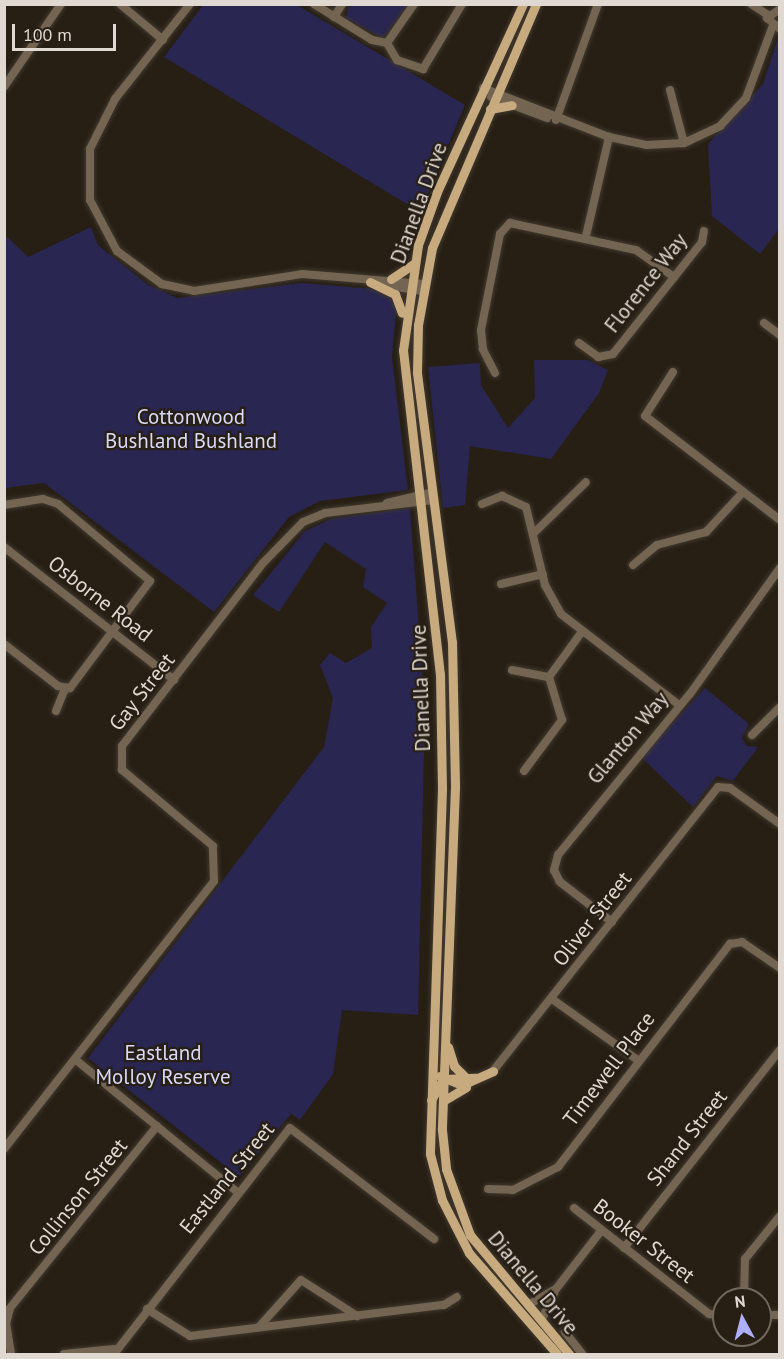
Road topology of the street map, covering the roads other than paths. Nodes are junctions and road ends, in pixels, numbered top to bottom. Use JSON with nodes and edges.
{"nodes":[{"id":1,"x":61,"y":4,"type":"edge"},
{"id":2,"x":120,"y":4,"type":"edge"},
{"id":3,"x":190,"y":4,"type":"edge"},
{"id":4,"x":314,"y":4,"type":"edge"},
{"id":5,"x":342,"y":4,"type":"edge"},
{"id":6,"x":414,"y":4,"type":"edge"},
{"id":7,"x":462,"y":4,"type":"edge"},
{"id":8,"x":523,"y":4,"type":"edge"},
{"id":9,"x":536,"y":4,"type":"edge"},
{"id":10,"x":598,"y":4,"type":"edge"},
{"id":11,"x":751,"y":4,"type":"edge"},
{"id":12,"x":780,"y":9,"type":"edge"},
{"id":13,"x":768,"y":15,"type":"junction"},
{"id":14,"x":334,"y":17,"type":"junction"},
{"id":15,"x":776,"y":28,"type":"edge"},
{"id":16,"x":163,"y":40,"type":"junction"},
{"id":17,"x":387,"y":43,"type":"junction"},
{"id":18,"x":4,"y":87,"type":"edge"},
{"id":19,"x":670,"y":90,"type":"dead end"},
{"id":20,"x":482,"y":91,"type":"junction"},
{"id":21,"x":496,"y":96,"type":"junction"},
{"id":22,"x":512,"y":105,"type":"junction"},
{"id":23,"x":490,"y":109,"type":"junction"},
{"id":24,"x":553,"y":119,"type":"junction"},
{"id":25,"x":609,"y":137,"type":"junction"},
{"id":26,"x":684,"y":143,"type":"junction"},
{"id":27,"x":704,"y":231,"type":"dead end"},
{"id":28,"x":586,"y":236,"type":"junction"},
{"id":29,"x":414,"y":263,"type":"junction"},
{"id":30,"x":674,"y":277,"type":"junction"},
{"id":31,"x":356,"y":278,"type":"junction"},
{"id":32,"x":390,"y":279,"type":"junction"},
{"id":33,"x":370,"y":282,"type":"junction"},
{"id":34,"x":410,"y":285,"type":"junction"},
{"id":35,"x":423,"y":287,"type":"junction"},
{"id":36,"x":764,"y":323,"type":"dead end"},
{"id":37,"x":404,"y":325,"type":"junction"},
{"id":38,"x":780,"y":335,"type":"edge"},
{"id":39,"x":579,"y":344,"type":"dead end"},
{"id":40,"x":673,"y":372,"type":"dead end"},
{"id":41,"x":495,"y":373,"type":"dead end"},
{"id":42,"x":586,"y":482,"type":"dead end"},
{"id":43,"x":743,"y":492,"type":"junction"},
{"id":44,"x":433,"y":496,"type":"junction"},
{"id":45,"x":418,"y":498,"type":"junction"},
{"id":46,"x":482,"y":504,"type":"dead end"},
{"id":47,"x":4,"y":505,"type":"edge"},
{"id":48,"x":780,"y":520,"type":"edge"},
{"id":49,"x":535,"y":532,"type":"junction"},
{"id":50,"x":4,"y":547,"type":"edge"},
{"id":51,"x":633,"y":565,"type":"dead end"},
{"id":52,"x":780,"y":568,"type":"edge"},
{"id":53,"x":543,"y":574,"type":"junction"},
{"id":54,"x":501,"y":584,"type":"dead end"},
{"id":55,"x":114,"y":633,"type":"junction"},
{"id":56,"x":581,"y":633,"type":"junction"},
{"id":57,"x":4,"y":644,"type":"edge"},
{"id":58,"x":512,"y":670,"type":"dead end"},
{"id":59,"x":549,"y":677,"type":"junction"},
{"id":60,"x":174,"y":680,"type":"junction"},
{"id":61,"x":65,"y":689,"type":"junction"},
{"id":62,"x":678,"y":704,"type":"junction"},
{"id":63,"x":780,"y":707,"type":"edge"},
{"id":64,"x":56,"y":711,"type":"dead end"},
{"id":65,"x":752,"y":735,"type":"dead end"},
{"id":66,"x":524,"y":771,"type":"dead end"},
{"id":67,"x":780,"y":824,"type":"edge"},
{"id":68,"x":612,"y":922,"type":"junction"},
{"id":69,"x":780,"y":968,"type":"edge"},
{"id":70,"x":552,"y":999,"type":"junction"},
{"id":71,"x":445,"y":1035,"type":"junction"},
{"id":72,"x":780,"y":1050,"type":"edge"},
{"id":73,"x":431,"y":1052,"type":"junction"},
{"id":74,"x":636,"y":1059,"type":"junction"},
{"id":75,"x":75,"y":1060,"type":"junction"},
{"id":76,"x":494,"y":1071,"type":"joint"},
{"id":77,"x":443,"y":1079,"type":"junction"},
{"id":78,"x":468,"y":1081,"type":"junction"},
{"id":79,"x":443,"y":1101,"type":"junction"},
{"id":80,"x":429,"y":1102,"type":"junction"},
{"id":81,"x":157,"y":1126,"type":"junction"},
{"id":82,"x":4,"y":1149,"type":"edge"},
{"id":83,"x":488,"y":1189,"type":"dead end"},
{"id":84,"x":237,"y":1191,"type":"junction"},
{"id":85,"x":574,"y":1208,"type":"dead end"},
{"id":86,"x":780,"y":1216,"type":"edge"},
{"id":87,"x":601,"y":1231,"type":"junction"},
{"id":88,"x":434,"y":1239,"type":"dead end"},
{"id":89,"x":624,"y":1248,"type":"junction"},
{"id":90,"x":745,"y":1287,"type":"edge"},
{"id":91,"x":556,"y":1289,"type":"junction"},
{"id":92,"x":458,"y":1298,"type":"dead end"},
{"id":93,"x":528,"y":1305,"type":"junction"},
{"id":94,"x":147,"y":1309,"type":"junction"},
{"id":95,"x":712,"y":1314,"type":"edge"},
{"id":96,"x":357,"y":1316,"type":"junction"},
{"id":97,"x":542,"y":1319,"type":"junction"},
{"id":98,"x":259,"y":1327,"type":"junction"},
{"id":99,"x":565,"y":1332,"type":"dead end"},
{"id":100,"x":114,"y":1352,"type":"edge"},
{"id":101,"x":11,"y":1354,"type":"edge"},
{"id":102,"x":64,"y":1354,"type":"edge"},
{"id":103,"x":557,"y":1354,"type":"edge"},
{"id":104,"x":569,"y":1354,"type":"edge"},
{"id":105,"x":582,"y":1354,"type":"edge"}],
"edges":[{"from":1,"to":18,"type":"street"},
{"from":2,"to":16,"type":"street"},
{"from":3,"to":16,"type":"street"},
{"from":4,"to":14,"type":"street"},
{"from":5,"to":14,"type":"street"},
{"from":6,"to":17,"type":"street"},
{"from":7,"to":17,"type":"street"},
{"from":8,"to":20,"type":"main road","name":"Dianella Drive"},
{"from":9,"to":21,"type":"main road","name":"Dianella Drive"},
{"from":10,"to":24,"type":"street"},
{"from":11,"to":13,"type":"street"},
{"from":12,"to":13,"type":"street"},
{"from":13,"to":15,"type":"street"},
{"from":14,"to":17,"type":"street"},
{"from":15,"to":26,"type":"street"},
{"from":16,"to":31,"type":"street"},
{"from":19,"to":26,"type":"street"},
{"from":20,"to":21,"type":"street"},
{"from":20,"to":29,"type":"main road","name":"Dianella Drive"},
{"from":21,"to":22,"type":"street"},
{"from":21,"to":23,"type":"main road","name":"Dianella Drive"},
{"from":21,"to":24,"type":"street"},
{"from":22,"to":23,"type":"main road"},
{"from":22,"to":24,"type":"street"},
{"from":23,"to":35,"type":"main road","name":"Dianella Drive"},
{"from":24,"to":25,"type":"street"},
{"from":25,"to":26,"type":"street"},
{"from":25,"to":28,"type":"street"},
{"from":27,"to":30,"type":"street","name":"Florence Way"},
{"from":28,"to":30,"type":"street"},
{"from":28,"to":41,"type":"street"},
{"from":29,"to":32,"type":"main road"},
{"from":29,"to":34,"type":"main road","name":"Dianella Drive"},
{"from":30,"to":39,"type":"street","name":"Florence Way"},
{"from":31,"to":32,"type":"street"},
{"from":31,"to":33,"type":"street"},
{"from":32,"to":34,"type":"street"},
{"from":33,"to":34,"type":"street"},
{"from":33,"to":37,"type":"main road"},
{"from":34,"to":35,"type":"street"},
{"from":34,"to":37,"type":"main road","name":"Dianella Drive"},
{"from":35,"to":44,"type":"main road","name":"Dianella Drive"},
{"from":36,"to":38,"type":"street"},
{"from":37,"to":45,"type":"main road","name":"Dianella Drive"},
{"from":40,"to":43,"type":"street"},
{"from":42,"to":49,"type":"street"},
{"from":43,"to":48,"type":"street"},
{"from":43,"to":51,"type":"street"},
{"from":44,"to":45,"type":"street","name":"Gay Street"},
{"from":44,"to":71,"type":"main road","name":"Dianella Drive"},
{"from":45,"to":60,"type":"street","name":"Gay Street"},
{"from":45,"to":73,"type":"main road","name":"Dianella Drive"},
{"from":46,"to":49,"type":"street"},
{"from":47,"to":55,"type":"street"},
{"from":49,"to":53,"type":"street"},
{"from":50,"to":55,"type":"street","name":"Osborne Road"},
{"from":52,"to":62,"type":"street","name":"Glanton Way"},
{"from":53,"to":54,"type":"street"},
{"from":53,"to":56,"type":"street"},
{"from":55,"to":60,"type":"street","name":"Osborne Road"},
{"from":55,"to":61,"type":"street"},
{"from":56,"to":59,"type":"street"},
{"from":56,"to":62,"type":"street"},
{"from":57,"to":61,"type":"street"},
{"from":58,"to":59,"type":"street"},
{"from":59,"to":66,"type":"street"},
{"from":60,"to":75,"type":"street","name":"Gay Street"},
{"from":61,"to":64,"type":"street"},
{"from":62,"to":68,"type":"street","name":"Glanton Way"},
{"from":63,"to":65,"type":"street"},
{"from":67,"to":68,"type":"street","name":"Oliver Street"},
{"from":68,"to":70,"type":"street","name":"Oliver Street"},
{"from":69,"to":74,"type":"street","name":"Timewell Place"},
{"from":70,"to":74,"type":"street"},
{"from":70,"to":76,"type":"street","name":"Oliver Street"},
{"from":71,"to":77,"type":"main road","name":"Dianella Drive"},
{"from":71,"to":78,"type":"main road"},
{"from":72,"to":89,"type":"street","name":"Shand Street"},
{"from":73,"to":77,"type":"main road"},
{"from":73,"to":80,"type":"main road","name":"Dianella Drive"},
{"from":74,"to":83,"type":"street","name":"Timewell Place"},
{"from":75,"to":81,"type":"street"},
{"from":75,"to":82,"type":"street"},
{"from":76,"to":78,"type":"main road"},
{"from":77,"to":78,"type":"main road"},
{"from":77,"to":79,"type":"main road","name":"Dianella Drive"},
{"from":77,"to":80,"type":"main road"},
{"from":78,"to":79,"type":"main road"},
{"from":79,"to":93,"type":"main road","name":"Dianella Drive"},
{"from":80,"to":103,"type":"main road","name":"Dianella Drive"},
{"from":81,"to":84,"type":"street"},
{"from":81,"to":101,"type":"street","name":"Collinson Street"},
{"from":84,"to":88,"type":"street","name":"Eastland Street"},
{"from":84,"to":94,"type":"street","name":"Eastland Street"},
{"from":85,"to":87,"type":"street","name":"Booker Street"},
{"from":86,"to":90,"type":"street"},
{"from":87,"to":89,"type":"street","name":"Booker Street"},
{"from":87,"to":91,"type":"street"},
{"from":89,"to":95,"type":"street","name":"Booker Street"},
{"from":91,"to":93,"type":"street"},
{"from":91,"to":97,"type":"street"},
{"from":92,"to":96,"type":"street"},
{"from":93,"to":97,"type":"main road","name":"Dianella Drive"},
{"from":94,"to":98,"type":"street"},
{"from":94,"to":100,"type":"street","name":"Eastland Street"},
{"from":96,"to":98,"type":"street"},
{"from":96,"to":98,"type":"street"},
{"from":97,"to":104,"type":"main road","name":"Dianella Drive"},
{"from":99,"to":105,"type":"street"},
{"from":100,"to":102,"type":"street"}]}
